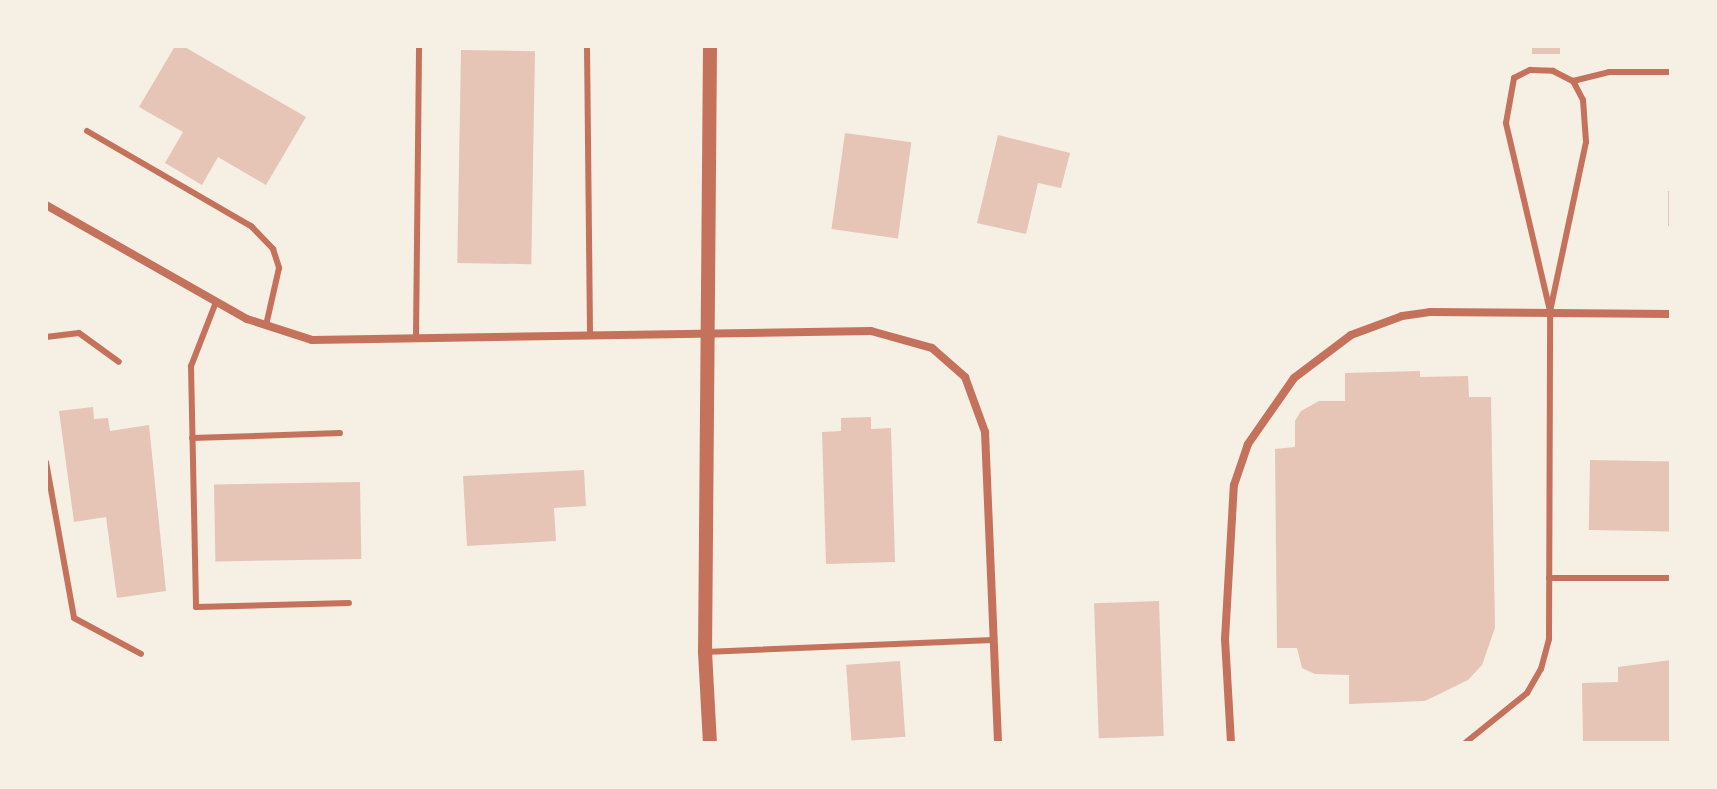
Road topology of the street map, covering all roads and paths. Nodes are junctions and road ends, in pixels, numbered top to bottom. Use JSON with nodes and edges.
{"nodes":[{"id":1,"x":419,"y":46,"type":"edge"},
{"id":2,"x":587,"y":46,"type":"edge"},
{"id":3,"x":710,"y":46,"type":"edge"},
{"id":4,"x":1671,"y":72,"type":"edge"},
{"id":5,"x":1573,"y":81,"type":"junction"},
{"id":6,"x":87,"y":131,"type":"dead end"},
{"id":7,"x":46,"y":205,"type":"edge"},
{"id":8,"x":216,"y":302,"type":"junction"},
{"id":9,"x":1550,"y":311,"type":"junction"},
{"id":10,"x":1671,"y":314,"type":"edge"},
{"id":11,"x":266,"y":325,"type":"junction"},
{"id":12,"x":590,"y":332,"type":"junction"},
{"id":13,"x":706,"y":335,"type":"junction"},
{"id":14,"x":46,"y":337,"type":"edge"},
{"id":15,"x":416,"y":337,"type":"junction"},
{"id":16,"x":119,"y":362,"type":"dead end"},
{"id":17,"x":340,"y":433,"type":"dead end"},
{"id":18,"x":192,"y":438,"type":"junction"},
{"id":19,"x":46,"y":462,"type":"edge"},
{"id":20,"x":1549,"y":578,"type":"junction"},
{"id":21,"x":1671,"y":578,"type":"edge"},
{"id":22,"x":349,"y":603,"type":"dead end"},
{"id":23,"x":993,"y":640,"type":"junction"},
{"id":24,"x":705,"y":652,"type":"junction"},
{"id":25,"x":141,"y":654,"type":"dead end"},
{"id":26,"x":710,"y":743,"type":"edge"},
{"id":27,"x":998,"y":743,"type":"edge"},
{"id":28,"x":1231,"y":743,"type":"edge"},
{"id":29,"x":1465,"y":743,"type":"edge"}],
"edges":[{"from":1,"to":15,"type":"lane"},
{"from":2,"to":12,"type":"lane"},
{"from":3,"to":13,"type":"street"},
{"from":4,"to":5,"type":"lane"},
{"from":5,"to":9,"type":"lane"},
{"from":5,"to":9,"type":"lane"},
{"from":6,"to":11,"type":"lane"},
{"from":7,"to":8,"type":"street"},
{"from":8,"to":11,"type":"street"},
{"from":8,"to":18,"type":"lane"},
{"from":9,"to":10,"type":"street"},
{"from":9,"to":20,"type":"lane"},
{"from":9,"to":28,"type":"street"},
{"from":11,"to":15,"type":"street"},
{"from":12,"to":13,"type":"street"},
{"from":12,"to":15,"type":"street"},
{"from":13,"to":23,"type":"street"},
{"from":13,"to":24,"type":"street"},
{"from":14,"to":16,"type":"lane"},
{"from":17,"to":18,"type":"lane"},
{"from":18,"to":22,"type":"lane"},
{"from":19,"to":25,"type":"lane"},
{"from":20,"to":21,"type":"lane"},
{"from":20,"to":29,"type":"lane"},
{"from":23,"to":24,"type":"lane"},
{"from":23,"to":27,"type":"street"},
{"from":24,"to":26,"type":"street"}]}
